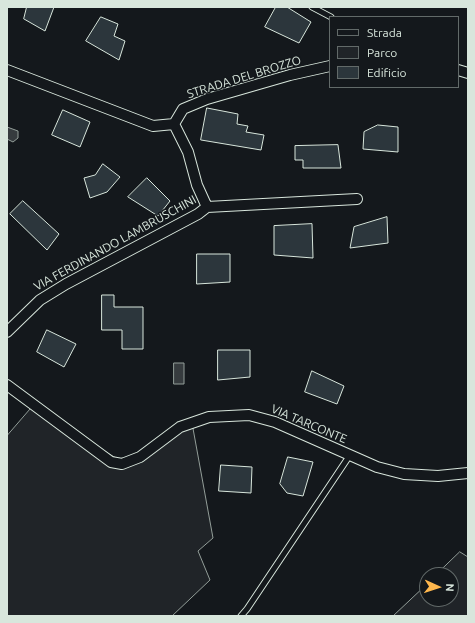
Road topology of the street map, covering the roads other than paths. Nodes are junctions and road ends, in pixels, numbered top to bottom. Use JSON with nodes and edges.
{"nodes":[{"id":1,"x":312,"y":7,"type":"edge"},
{"id":2,"x":329,"y":16,"type":"edge"},
{"id":3,"x":329,"y":66,"type":"edge"},
{"id":4,"x":7,"y":70,"type":"edge"},
{"id":5,"x":174,"y":124,"type":"junction"},
{"id":6,"x":357,"y":199,"type":"dead end"},
{"id":7,"x":207,"y":207,"type":"junction"},
{"id":8,"x":7,"y":332,"type":"edge"},
{"id":9,"x":7,"y":385,"type":"edge"},
{"id":10,"x":350,"y":455,"type":"junction"},
{"id":11,"x":468,"y":473,"type":"edge"},
{"id":12,"x":241,"y":616,"type":"edge"}],
"edges":[{"from":1,"to":2,"type":"lane"},
{"from":3,"to":5,"type":"street","name":"STRADA DEL BROZZO"},
{"from":4,"to":5,"type":"street"},
{"from":5,"to":7,"type":"street","name":"VIA FERDINANDO LAMBRUSCHINI"},
{"from":6,"to":7,"type":"street"},
{"from":7,"to":8,"type":"street","name":"VIA FERDINANDO LAMBRUSCHINI"},
{"from":9,"to":10,"type":"street","name":"VIA TARCONTE"},
{"from":10,"to":11,"type":"street","name":"VIA TARCONTE"},
{"from":10,"to":12,"type":"lane"}]}
